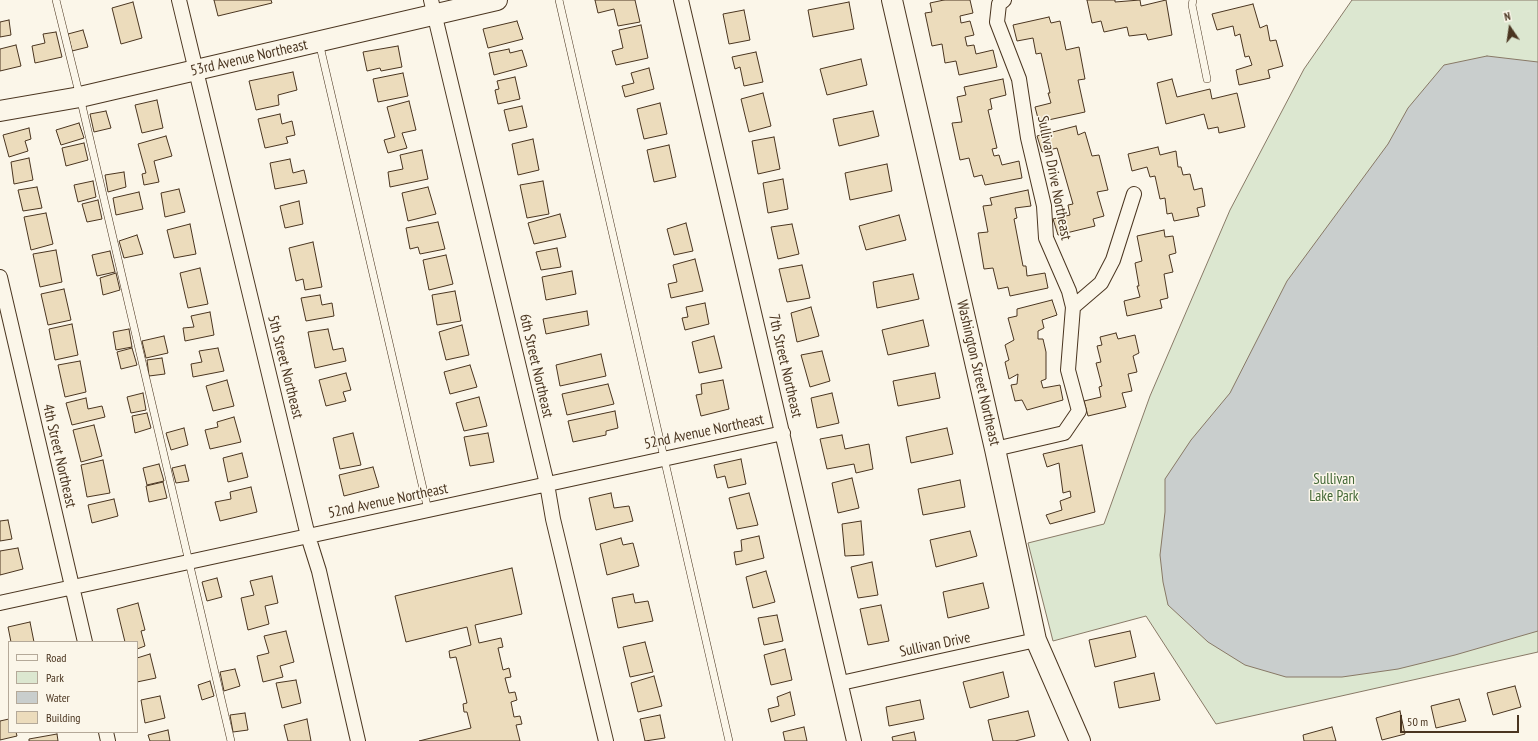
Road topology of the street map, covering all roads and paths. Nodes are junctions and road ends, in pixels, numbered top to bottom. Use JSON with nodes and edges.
{"nodes":[{"id":1,"x":56,"y":0,"type":"edge"},
{"id":2,"x":179,"y":0,"type":"edge"},
{"id":3,"x":498,"y":0,"type":"edge"},
{"id":4,"x":559,"y":0,"type":"edge"},
{"id":5,"x":681,"y":0,"type":"edge"},
{"id":6,"x":892,"y":0,"type":"edge"},
{"id":7,"x":1004,"y":0,"type":"edge"},
{"id":8,"x":1193,"y":0,"type":"edge"},
{"id":9,"x":433,"y":7,"type":"edge"},
{"id":10,"x":319,"y":42,"type":"junction"},
{"id":11,"x":196,"y":70,"type":"junction"},
{"id":12,"x":1207,"y":79,"type":"dead end"},
{"id":13,"x":80,"y":97,"type":"junction"},
{"id":14,"x":0,"y":110,"type":"edge"},
{"id":15,"x":1134,"y":194,"type":"dead end"},
{"id":16,"x":0,"y":277,"type":"edge"},
{"id":17,"x":1073,"y":308,"type":"junction"},
{"id":18,"x":783,"y":433,"type":"junction"},
{"id":19,"x":995,"y":449,"type":"junction"},
{"id":20,"x":665,"y":458,"type":"junction"},
{"id":21,"x":546,"y":484,"type":"junction"},
{"id":22,"x":428,"y":510,"type":"junction"},
{"id":23,"x":308,"y":536,"type":"junction"},
{"id":24,"x":188,"y":562,"type":"junction"},
{"id":25,"x":72,"y":587,"type":"junction"},
{"id":26,"x":0,"y":603,"type":"edge"},
{"id":27,"x":1036,"y":640,"type":"junction"},
{"id":28,"x":85,"y":641,"type":"edge"},
{"id":29,"x":841,"y":683,"type":"junction"},
{"id":30,"x":231,"y":741,"type":"edge"},
{"id":31,"x":358,"y":741,"type":"edge"},
{"id":32,"x":606,"y":741,"type":"edge"},
{"id":33,"x":729,"y":741,"type":"edge"},
{"id":34,"x":854,"y":741,"type":"edge"},
{"id":35,"x":1080,"y":741,"type":"edge"}],
"edges":[{"from":1,"to":13,"type":"lane"},
{"from":2,"to":11,"type":"street","name":"5th Street Northeast"},
{"from":3,"to":9,"type":"street","name":"53rd Avenue Northeast"},
{"from":4,"to":20,"type":"lane"},
{"from":5,"to":18,"type":"street","name":"7th Street Northeast"},
{"from":6,"to":19,"type":"street","name":"Washington Street Northeast"},
{"from":7,"to":17,"type":"street","name":"Sullivan Drive Northeast"},
{"from":8,"to":12,"type":"lane"},
{"from":9,"to":10,"type":"street","name":"53rd Avenue Northeast"},
{"from":9,"to":21,"type":"street","name":"6th Street Northeast"},
{"from":10,"to":11,"type":"street","name":"53rd Avenue Northeast"},
{"from":10,"to":22,"type":"lane"},
{"from":11,"to":13,"type":"street","name":"53rd Avenue Northeast"},
{"from":11,"to":23,"type":"street","name":"5th Street Northeast"},
{"from":13,"to":14,"type":"street","name":"53rd Avenue Northeast"},
{"from":13,"to":24,"type":"lane"},
{"from":15,"to":17,"type":"street"},
{"from":16,"to":25,"type":"street","name":"4th Street Northeast"},
{"from":17,"to":19,"type":"street","name":"Sullivan Drive Northeast"},
{"from":18,"to":20,"type":"street","name":"52nd Avenue Northeast"},
{"from":18,"to":29,"type":"street","name":"7th Street Northeast"},
{"from":19,"to":27,"type":"street","name":"Washington Street Northeast"},
{"from":20,"to":21,"type":"street","name":"52nd Avenue Northeast"},
{"from":20,"to":33,"type":"lane"},
{"from":21,"to":22,"type":"street","name":"52nd Avenue Northeast"},
{"from":21,"to":32,"type":"street","name":"6th Street Northeast"},
{"from":22,"to":23,"type":"street","name":"52nd Avenue Northeast"},
{"from":23,"to":24,"type":"street","name":"52nd Avenue Northeast"},
{"from":23,"to":31,"type":"street","name":"5th Street Northeast"},
{"from":24,"to":25,"type":"street","name":"52nd Avenue Northeast"},
{"from":24,"to":30,"type":"lane"},
{"from":25,"to":26,"type":"street","name":"52nd Avenue Northeast"},
{"from":25,"to":28,"type":"street","name":"4th Street Northeast"},
{"from":27,"to":29,"type":"street","name":"Sullivan Drive"},
{"from":27,"to":35,"type":"street","name":"Washington Street Northeast"},
{"from":29,"to":34,"type":"street","name":"7th Street Northeast"}]}
